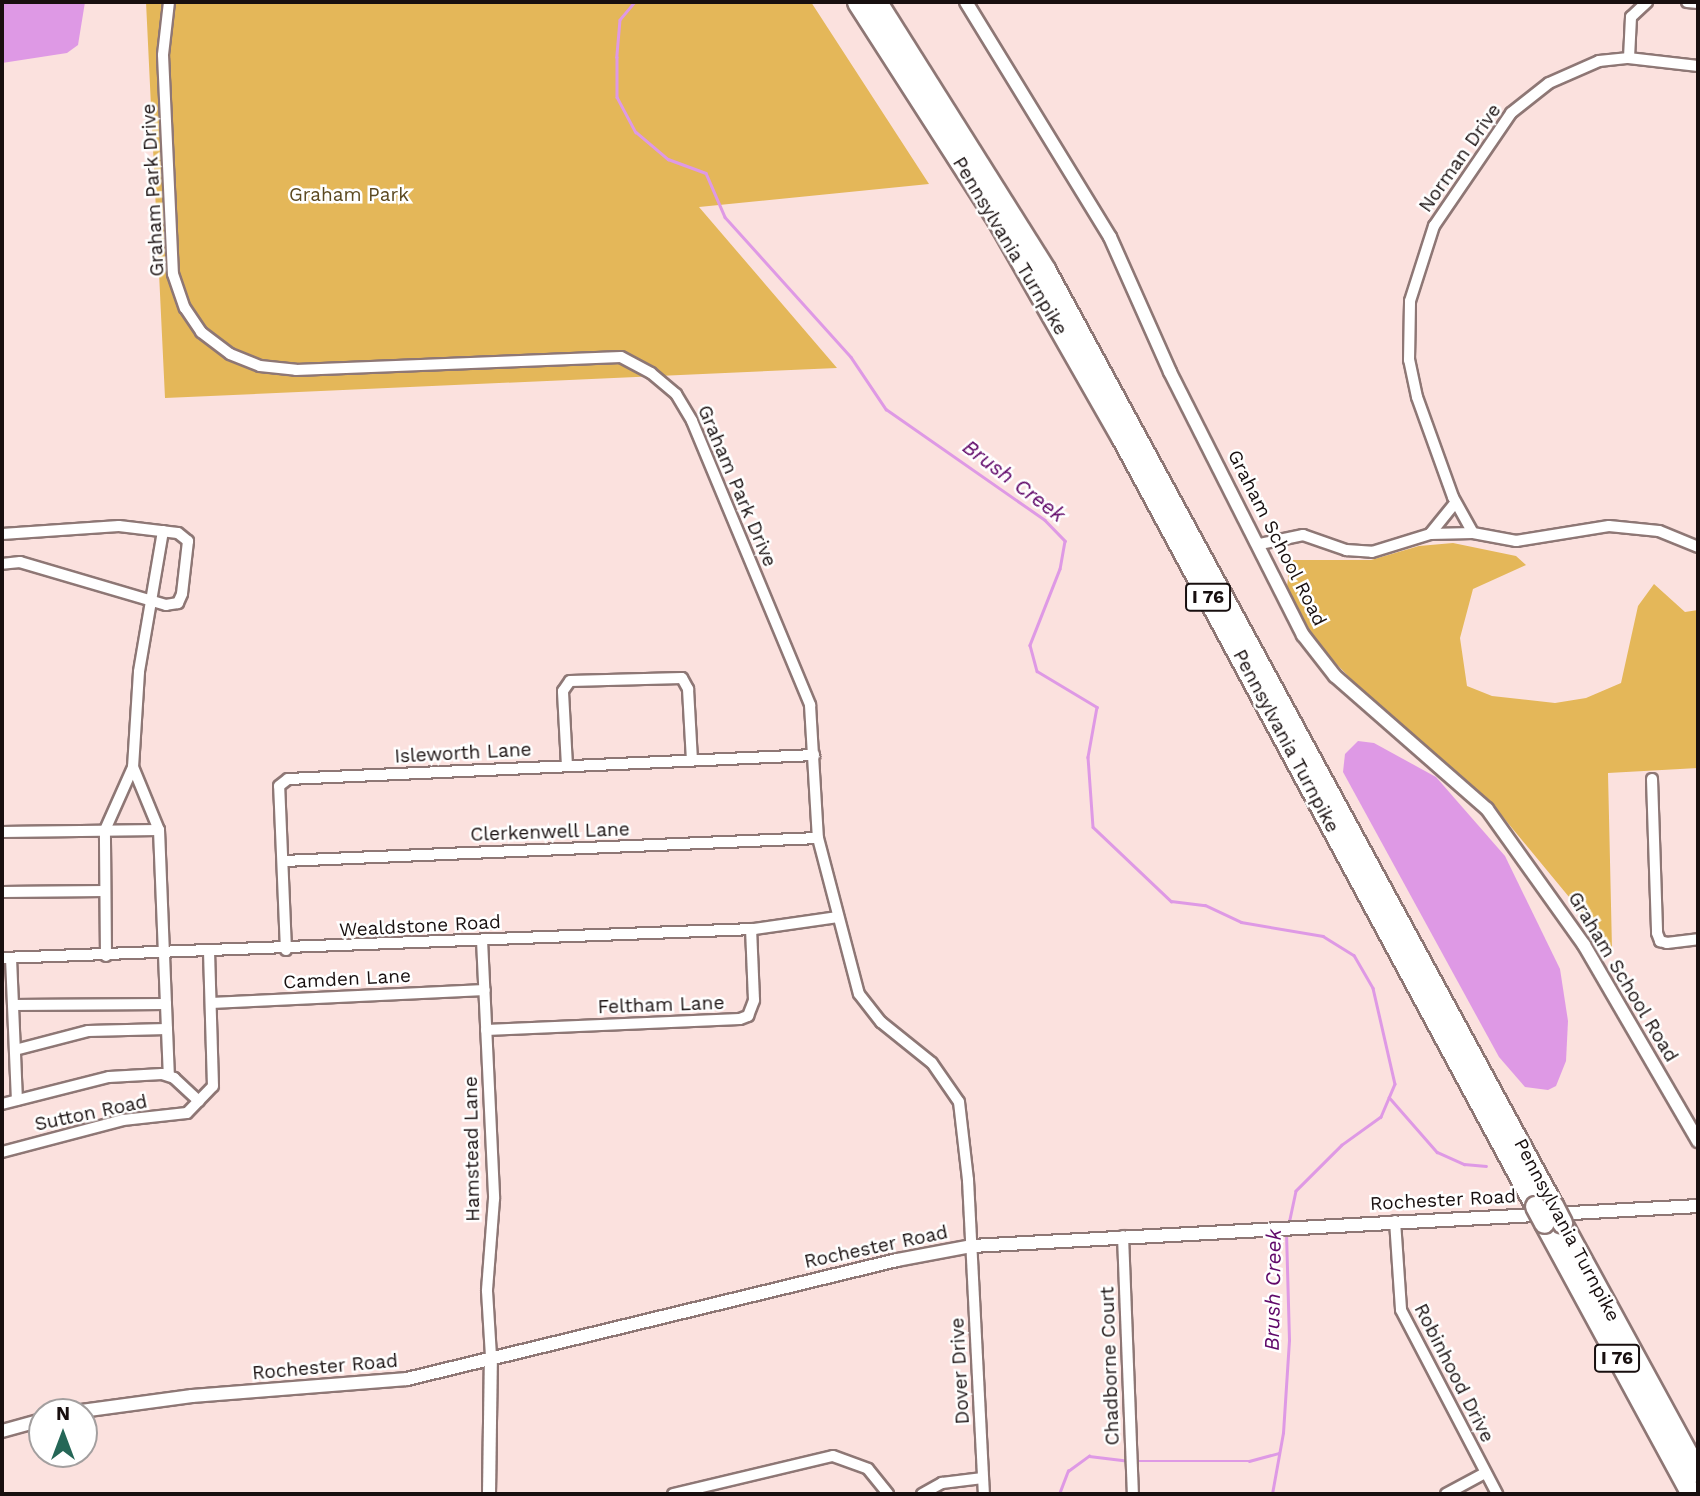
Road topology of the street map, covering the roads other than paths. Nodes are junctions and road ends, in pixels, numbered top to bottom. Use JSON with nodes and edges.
{"nodes":[{"id":1,"x":169,"y":2,"type":"edge"},
{"id":2,"x":857,"y":2,"type":"edge"},
{"id":3,"x":877,"y":2,"type":"edge"},
{"id":4,"x":966,"y":2,"type":"edge"},
{"id":5,"x":1647,"y":2,"type":"edge"},
{"id":6,"x":1687,"y":2,"type":"edge"},
{"id":7,"x":1698,"y":3,"type":"edge"},
{"id":8,"x":1629,"y":58,"type":"junction"},
{"id":9,"x":1698,"y":66,"type":"edge"},
{"id":10,"x":1455,"y":503,"type":"junction"},
{"id":11,"x":163,"y":531,"type":"junction"},
{"id":12,"x":1474,"y":533,"type":"junction"},
{"id":13,"x":2,"y":534,"type":"edge"},
{"id":14,"x":1430,"y":534,"type":"junction"},
{"id":15,"x":1260,"y":544,"type":"junction"},
{"id":16,"x":1698,"y":547,"type":"edge"},
{"id":17,"x":2,"y":564,"type":"edge"},
{"id":18,"x":153,"y":604,"type":"junction"},
{"id":19,"x":814,"y":755,"type":"junction"},
{"id":20,"x":692,"y":760,"type":"junction"},
{"id":21,"x":567,"y":766,"type":"junction"},
{"id":22,"x":133,"y":767,"type":"junction"},
{"id":23,"x":1652,"y":779,"type":"dead end"},
{"id":24,"x":105,"y":830,"type":"junction"},
{"id":25,"x":159,"y":830,"type":"junction"},
{"id":26,"x":2,"y":832,"type":"edge"},
{"id":27,"x":818,"y":838,"type":"junction"},
{"id":28,"x":284,"y":861,"type":"junction"},
{"id":29,"x":105,"y":891,"type":"junction"},
{"id":30,"x":2,"y":892,"type":"edge"},
{"id":31,"x":838,"y":917,"type":"junction"},
{"id":32,"x":751,"y":929,"type":"junction"},
{"id":33,"x":1698,"y":939,"type":"edge"},
{"id":34,"x":482,"y":940,"type":"junction"},
{"id":35,"x":286,"y":950,"type":"junction"},
{"id":36,"x":209,"y":954,"type":"junction"},
{"id":37,"x":164,"y":955,"type":"junction"},
{"id":38,"x":106,"y":956,"type":"junction"},
{"id":39,"x":6,"y":958,"type":"edge"},
{"id":40,"x":485,"y":990,"type":"junction"},
{"id":41,"x":211,"y":1003,"type":"junction"},
{"id":42,"x":166,"y":1004,"type":"junction"},
{"id":43,"x":13,"y":1005,"type":"junction"},
{"id":44,"x":167,"y":1029,"type":"junction"},
{"id":45,"x":486,"y":1030,"type":"junction"},
{"id":46,"x":15,"y":1050,"type":"junction"},
{"id":47,"x":169,"y":1074,"type":"junction"},
{"id":48,"x":17,"y":1100,"type":"junction"},
{"id":49,"x":199,"y":1101,"type":"junction"},
{"id":50,"x":2,"y":1104,"type":"edge"},
{"id":51,"x":1698,"y":1141,"type":"edge"},
{"id":52,"x":2,"y":1152,"type":"edge"},
{"id":53,"x":1698,"y":1206,"type":"edge"},
{"id":54,"x":1548,"y":1214,"type":"junction"},
{"id":55,"x":1395,"y":1221,"type":"junction"},
{"id":56,"x":1123,"y":1236,"type":"junction"},
{"id":57,"x":972,"y":1246,"type":"junction"},
{"id":58,"x":491,"y":1357,"type":"junction"},
{"id":59,"x":98,"y":1409,"type":"edge"},
{"id":60,"x":28,"y":1424,"type":"edge"},
{"id":61,"x":2,"y":1431,"type":"edge"},
{"id":62,"x":1698,"y":1472,"type":"edge"},
{"id":63,"x":1485,"y":1473,"type":"junction"},
{"id":64,"x":983,"y":1478,"type":"junction"},
{"id":65,"x":489,"y":1494,"type":"edge"},
{"id":66,"x":673,"y":1494,"type":"edge"},
{"id":67,"x":888,"y":1494,"type":"edge"},
{"id":68,"x":922,"y":1494,"type":"edge"},
{"id":69,"x":984,"y":1494,"type":"edge"},
{"id":70,"x":1133,"y":1494,"type":"edge"},
{"id":71,"x":1447,"y":1494,"type":"edge"},
{"id":72,"x":1497,"y":1494,"type":"edge"},
{"id":73,"x":1691,"y":1494,"type":"edge"}],
"edges":[{"from":1,"to":19,"type":"street","name":"Graham Park Drive"},
{"from":2,"to":54,"type":"highway","name":"Pennsylvania Turnpike","number":"I 76"},
{"from":3,"to":54,"type":"highway","name":"Pennsylvania Turnpike","number":"I 76"},
{"from":4,"to":15,"type":"street","name":"Graham School Road"},
{"from":5,"to":8,"type":"street"},
{"from":6,"to":7,"type":"street"},
{"from":8,"to":9,"type":"street","name":"Norman Drive"},
{"from":8,"to":10,"type":"street","name":"Norman Drive"},
{"from":10,"to":12,"type":"street","name":"Norman Drive"},
{"from":10,"to":14,"type":"street"},
{"from":11,"to":13,"type":"street"},
{"from":11,"to":18,"type":"street"},
{"from":11,"to":18,"type":"street"},
{"from":12,"to":14,"type":"street"},
{"from":12,"to":16,"type":"street"},
{"from":14,"to":15,"type":"street"},
{"from":15,"to":51,"type":"street","name":"Graham School Road"},
{"from":17,"to":18,"type":"street"},
{"from":18,"to":22,"type":"street"},
{"from":19,"to":20,"type":"street","name":"Isleworth Lane"},
{"from":19,"to":27,"type":"street","name":"Graham Park Drive"},
{"from":20,"to":21,"type":"street","name":"Isleworth Lane"},
{"from":20,"to":21,"type":"street"},
{"from":21,"to":28,"type":"street","name":"Isleworth Lane"},
{"from":22,"to":24,"type":"street"},
{"from":22,"to":25,"type":"street"},
{"from":23,"to":33,"type":"street"},
{"from":24,"to":25,"type":"street"},
{"from":24,"to":26,"type":"street"},
{"from":24,"to":29,"type":"street"},
{"from":25,"to":37,"type":"street"},
{"from":27,"to":28,"type":"street","name":"Clerkenwell Lane"},
{"from":27,"to":31,"type":"street","name":"Graham Park Drive"},
{"from":28,"to":35,"type":"street","name":"Isleworth Lane"},
{"from":29,"to":30,"type":"street"},
{"from":29,"to":38,"type":"street"},
{"from":31,"to":32,"type":"street","name":"Wealdstone Road"},
{"from":31,"to":57,"type":"street","name":"Graham Park Drive"},
{"from":32,"to":34,"type":"street","name":"Wealdstone Road"},
{"from":32,"to":45,"type":"street","name":"Feltham Lane"},
{"from":34,"to":35,"type":"street","name":"Wealdstone Road"},
{"from":34,"to":40,"type":"street","name":"Hamstead Lane"},
{"from":35,"to":36,"type":"street","name":"Wealdstone Road"},
{"from":36,"to":37,"type":"street","name":"Wealdstone Road"},
{"from":36,"to":41,"type":"street"},
{"from":37,"to":38,"type":"street","name":"Wealdstone Road"},
{"from":37,"to":42,"type":"street"},
{"from":38,"to":39,"type":"street","name":"Wealdstone Road"},
{"from":39,"to":43,"type":"street"},
{"from":40,"to":41,"type":"street","name":"Camden Lane"},
{"from":40,"to":45,"type":"street","name":"Hamstead Lane"},
{"from":41,"to":49,"type":"street"},
{"from":42,"to":43,"type":"street"},
{"from":42,"to":44,"type":"street"},
{"from":43,"to":46,"type":"street"},
{"from":44,"to":46,"type":"street"},
{"from":44,"to":47,"type":"street"},
{"from":45,"to":58,"type":"street","name":"Hamstead Lane"},
{"from":46,"to":48,"type":"street"},
{"from":47,"to":48,"type":"street"},
{"from":47,"to":49,"type":"street"},
{"from":48,"to":50,"type":"street"},
{"from":49,"to":52,"type":"street","name":"Sutton Road"},
{"from":53,"to":55,"type":"street","name":"Rochester Road"},
{"from":54,"to":62,"type":"highway","name":"Pennsylvania Turnpike","number":"I 76"},
{"from":54,"to":73,"type":"highway","name":"Pennsylvania Turnpike","number":"I 76"},
{"from":55,"to":56,"type":"street","name":"Rochester Road"},
{"from":55,"to":63,"type":"street","name":"Robinhood Drive"},
{"from":56,"to":57,"type":"street","name":"Rochester Road"},
{"from":56,"to":70,"type":"street","name":"Chadborne Court"},
{"from":57,"to":58,"type":"street","name":"Rochester Road"},
{"from":57,"to":64,"type":"street","name":"Dover Drive"},
{"from":58,"to":59,"type":"street","name":"Rochester Road"},
{"from":58,"to":65,"type":"street"},
{"from":60,"to":61,"type":"street"},
{"from":63,"to":71,"type":"street"},
{"from":63,"to":72,"type":"street","name":"Robinhood Drive"},
{"from":64,"to":68,"type":"street"},
{"from":64,"to":69,"type":"street","name":"Dover Drive"},
{"from":66,"to":67,"type":"street"}]}
